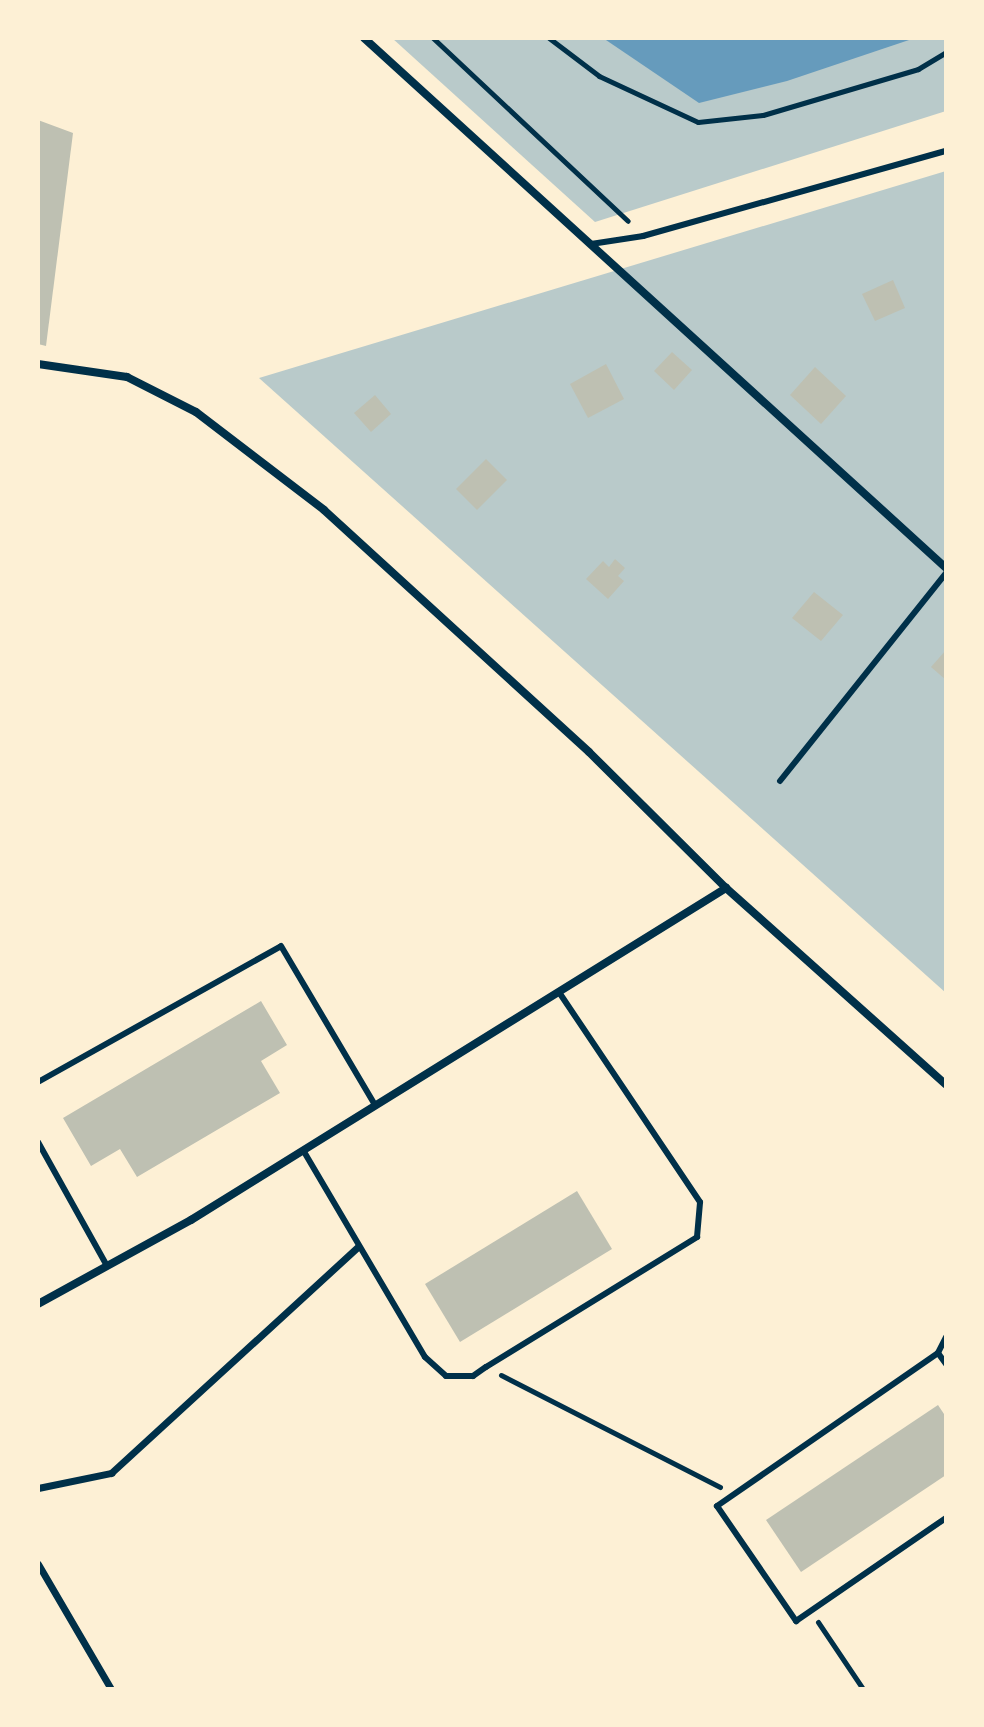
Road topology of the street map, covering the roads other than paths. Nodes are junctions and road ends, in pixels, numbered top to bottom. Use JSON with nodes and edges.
{"nodes":[{"id":1,"x":364,"y":38,"type":"edge"},
{"id":2,"x":946,"y":151,"type":"edge"},
{"id":3,"x":591,"y":244,"type":"junction"},
{"id":4,"x":38,"y":364,"type":"edge"},
{"id":5,"x":946,"y":571,"type":"edge"},
{"id":6,"x":780,"y":781,"type":"dead end"},
{"id":7,"x":726,"y":888,"type":"junction"},
{"id":8,"x":559,"y":992,"type":"junction"},
{"id":9,"x":38,"y":1082,"type":"edge"},
{"id":10,"x":946,"y":1085,"type":"edge"},
{"id":11,"x":375,"y":1105,"type":"junction"},
{"id":12,"x":38,"y":1142,"type":"edge"},
{"id":13,"x":303,"y":1150,"type":"junction"},
{"id":14,"x":358,"y":1247,"type":"junction"},
{"id":15,"x":107,"y":1266,"type":"junction"},
{"id":16,"x":38,"y":1304,"type":"edge"},
{"id":17,"x":946,"y":1337,"type":"edge"},
{"id":18,"x":938,"y":1353,"type":"junction"},
{"id":19,"x":946,"y":1364,"type":"edge"},
{"id":20,"x":38,"y":1488,"type":"edge"},
{"id":21,"x":946,"y":1518,"type":"edge"},
{"id":22,"x":38,"y":1564,"type":"edge"},
{"id":23,"x":111,"y":1689,"type":"edge"}],
"edges":[{"from":1,"to":3,"type":"street"},
{"from":2,"to":3,"type":"lane"},
{"from":3,"to":5,"type":"street"},
{"from":4,"to":7,"type":"street"},
{"from":5,"to":6,"type":"lane"},
{"from":7,"to":8,"type":"street"},
{"from":7,"to":10,"type":"street"},
{"from":8,"to":11,"type":"street"},
{"from":8,"to":14,"type":"lane"},
{"from":9,"to":11,"type":"lane"},
{"from":11,"to":13,"type":"street"},
{"from":12,"to":15,"type":"lane"},
{"from":13,"to":14,"type":"lane"},
{"from":13,"to":15,"type":"street"},
{"from":14,"to":20,"type":"street"},
{"from":15,"to":16,"type":"street"},
{"from":17,"to":18,"type":"lane"},
{"from":18,"to":19,"type":"lane"},
{"from":18,"to":21,"type":"lane"},
{"from":22,"to":23,"type":"street"}]}
